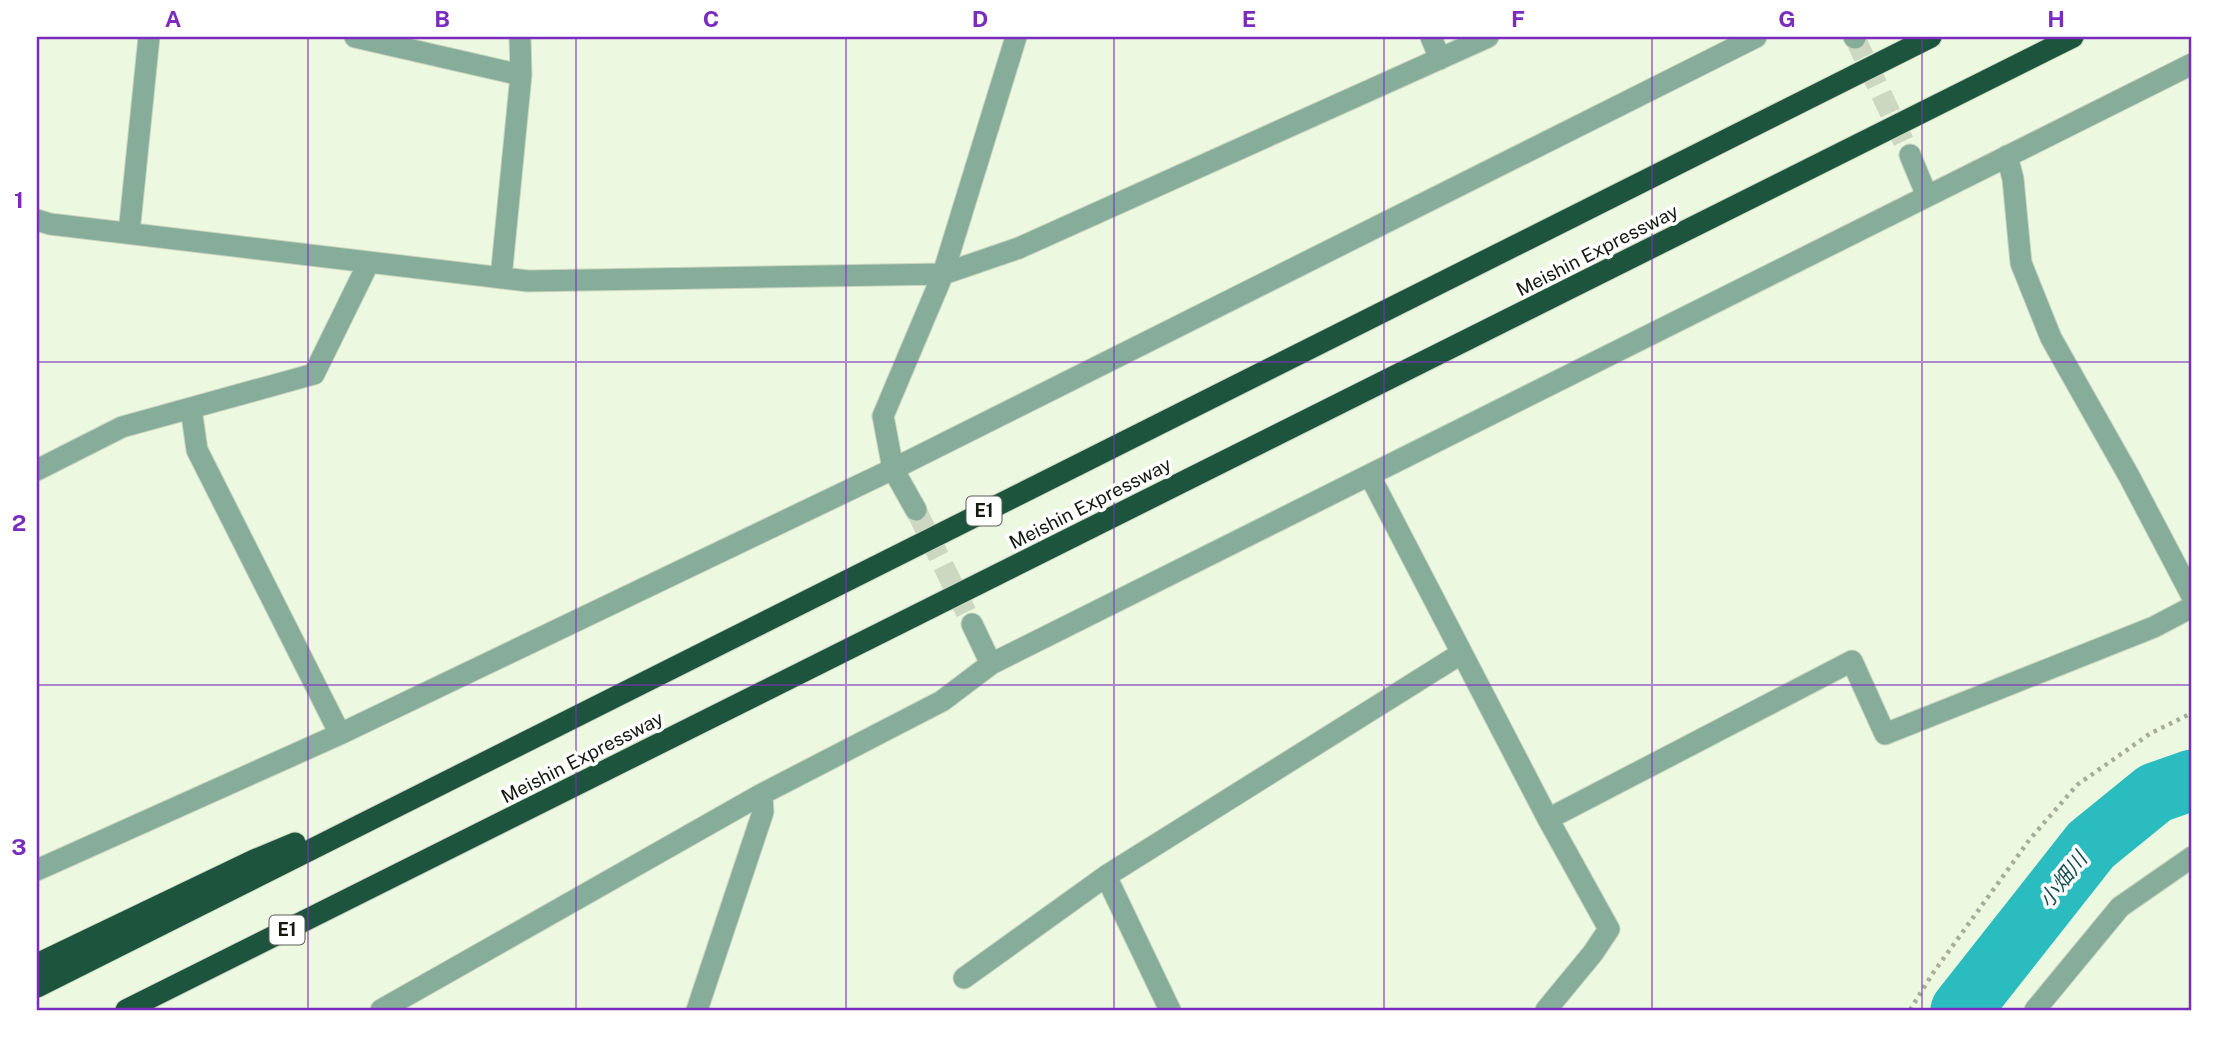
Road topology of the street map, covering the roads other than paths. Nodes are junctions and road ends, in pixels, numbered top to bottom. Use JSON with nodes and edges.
{"nodes":[{"id":1,"x":149,"y":37,"type":"edge"},
{"id":2,"x":355,"y":37,"type":"edge"},
{"id":3,"x":520,"y":37,"type":"edge"},
{"id":4,"x":1016,"y":37,"type":"edge"},
{"id":5,"x":1431,"y":37,"type":"edge"},
{"id":6,"x":1488,"y":37,"type":"edge"},
{"id":7,"x":1756,"y":37,"type":"edge"},
{"id":8,"x":1931,"y":37,"type":"edge"},
{"id":9,"x":2073,"y":37,"type":"edge"},
{"id":10,"x":1440,"y":59,"type":"junction"},
{"id":11,"x":2192,"y":64,"type":"edge"},
{"id":12,"x":521,"y":75,"type":"junction"},
{"id":13,"x":1910,"y":155,"type":"tunnel mouth"},
{"id":14,"x":2007,"y":156,"type":"junction"},
{"id":15,"x":1927,"y":196,"type":"junction"},
{"id":16,"x":37,"y":219,"type":"edge"},
{"id":17,"x":129,"y":233,"type":"junction"},
{"id":18,"x":369,"y":262,"type":"junction"},
{"id":19,"x":943,"y":274,"type":"junction"},
{"id":20,"x":501,"y":278,"type":"junction"},
{"id":21,"x":191,"y":408,"type":"junction"},
{"id":22,"x":893,"y":469,"type":"junction"},
{"id":23,"x":37,"y":470,"type":"edge"},
{"id":24,"x":1370,"y":476,"type":"junction"},
{"id":25,"x":916,"y":510,"type":"tunnel mouth"},
{"id":26,"x":2192,"y":596,"type":"edge"},
{"id":27,"x":2192,"y":607,"type":"edge"},
{"id":28,"x":972,"y":624,"type":"tunnel mouth"},
{"id":29,"x":1462,"y":653,"type":"junction"},
{"id":30,"x":991,"y":664,"type":"junction"},
{"id":31,"x":340,"y":734,"type":"junction"},
{"id":32,"x":447,"y":780,"type":"junction"},
{"id":33,"x":762,"y":794,"type":"junction"},
{"id":34,"x":1548,"y":819,"type":"junction"},
{"id":35,"x":447,"y":850,"type":"junction"},
{"id":36,"x":2192,"y":858,"type":"edge"},
{"id":37,"x":37,"y":870,"type":"edge"},
{"id":38,"x":1106,"y":876,"type":"junction"},
{"id":39,"x":37,"y":964,"type":"edge"},
{"id":40,"x":964,"y":978,"type":"dead end"},
{"id":41,"x":37,"y":987,"type":"edge"},
{"id":42,"x":126,"y":1010,"type":"edge"},
{"id":43,"x":159,"y":1010,"type":"edge"},
{"id":44,"x":381,"y":1010,"type":"edge"},
{"id":45,"x":697,"y":1010,"type":"edge"},
{"id":46,"x":1170,"y":1010,"type":"edge"},
{"id":47,"x":1546,"y":1010,"type":"edge"},
{"id":48,"x":2035,"y":1010,"type":"edge"}],
"edges":[{"from":1,"to":17,"type":"street"},
{"from":2,"to":12,"type":"street"},
{"from":3,"to":12,"type":"street"},
{"from":4,"to":19,"type":"street"},
{"from":5,"to":10,"type":"street"},
{"from":6,"to":10,"type":"street"},
{"from":7,"to":22,"type":"street"},
{"from":8,"to":32,"type":"highway","name":"Meishin Expressway","number":"E1"},
{"from":9,"to":35,"type":"highway","name":"Meishin Expressway","number":"E1"},
{"from":10,"to":19,"type":"street"},
{"from":11,"to":14,"type":"street"},
{"from":12,"to":20,"type":"street"},
{"from":13,"to":15,"type":"street"},
{"from":14,"to":15,"type":"street"},
{"from":14,"to":26,"type":"street"},
{"from":15,"to":24,"type":"street"},
{"from":16,"to":17,"type":"street"},
{"from":17,"to":18,"type":"street"},
{"from":18,"to":20,"type":"street"},
{"from":18,"to":21,"type":"street"},
{"from":19,"to":20,"type":"street"},
{"from":19,"to":22,"type":"street"},
{"from":21,"to":23,"type":"street"},
{"from":21,"to":31,"type":"street"},
{"from":22,"to":25,"type":"street"},
{"from":22,"to":31,"type":"street"},
{"from":24,"to":29,"type":"street"},
{"from":24,"to":30,"type":"street"},
{"from":27,"to":34,"type":"street"},
{"from":28,"to":30,"type":"street"},
{"from":29,"to":34,"type":"street"},
{"from":29,"to":38,"type":"street"},
{"from":30,"to":33,"type":"street"},
{"from":31,"to":37,"type":"street"},
{"from":32,"to":39,"type":"highway"},
{"from":32,"to":41,"type":"highway","name":"Meishin Expressway","number":"E1"},
{"from":33,"to":44,"type":"street"},
{"from":33,"to":45,"type":"street"},
{"from":34,"to":47,"type":"street"},
{"from":35,"to":42,"type":"highway","name":"Meishin Expressway","number":"E1"},
{"from":35,"to":43,"type":"highway"},
{"from":36,"to":48,"type":"street"},
{"from":38,"to":40,"type":"street"},
{"from":38,"to":46,"type":"street"}]}
